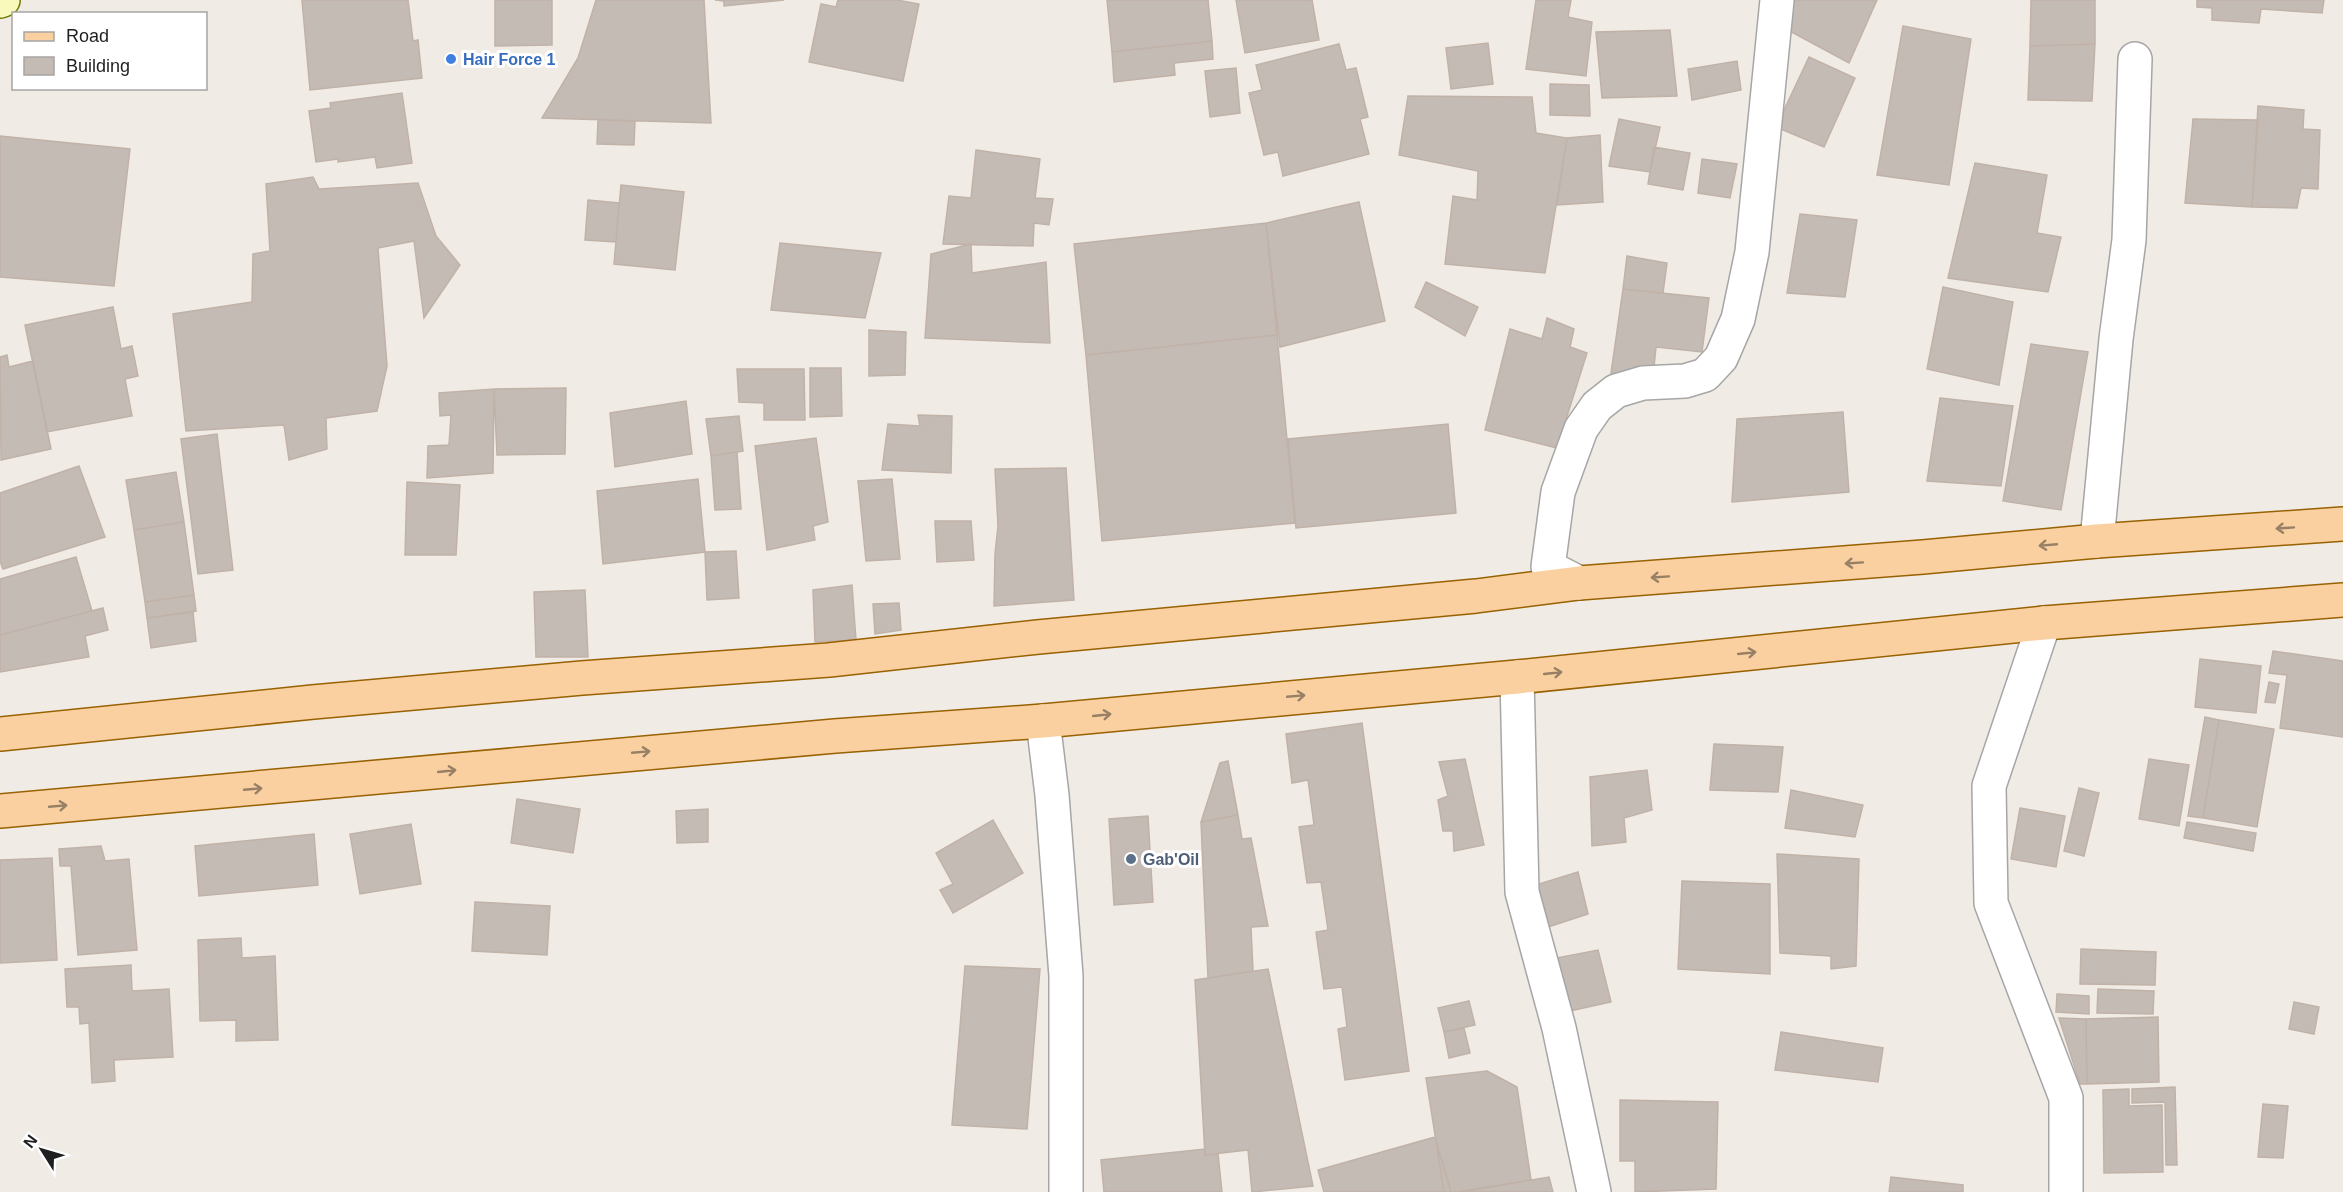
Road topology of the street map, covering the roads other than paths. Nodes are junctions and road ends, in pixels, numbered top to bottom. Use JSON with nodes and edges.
{"nodes":[{"id":1,"x":1777,"y":0,"type":"edge"},
{"id":2,"x":2135,"y":59,"type":"dead end"},
{"id":3,"x":2343,"y":524,"type":"edge"},
{"id":4,"x":2097,"y":541,"type":"junction"},
{"id":5,"x":1579,"y":583,"type":"junction"},
{"id":6,"x":2343,"y":600,"type":"edge"},
{"id":7,"x":2044,"y":623,"type":"junction"},
{"id":8,"x":1517,"y":677,"type":"junction"},
{"id":9,"x":1043,"y":721,"type":"junction"},
{"id":10,"x":0,"y":734,"type":"edge"},
{"id":11,"x":0,"y":811,"type":"edge"},
{"id":12,"x":1066,"y":1192,"type":"edge"},
{"id":13,"x":1594,"y":1192,"type":"edge"},
{"id":14,"x":2066,"y":1192,"type":"edge"}],
"edges":[{"from":1,"to":5,"type":"street"},
{"from":2,"to":4,"type":"street"},
{"from":3,"to":4,"type":"main road","one_way":true},
{"from":4,"to":5,"type":"main road","one_way":true},
{"from":5,"to":10,"type":"main road"},
{"from":6,"to":7,"type":"main road"},
{"from":8,"to":7,"type":"main road","one_way":true},
{"from":7,"to":14,"type":"street"},
{"from":9,"to":8,"type":"main road","one_way":true},
{"from":8,"to":13,"type":"street"},
{"from":11,"to":9,"type":"main road","one_way":true},
{"from":9,"to":12,"type":"street"}]}
